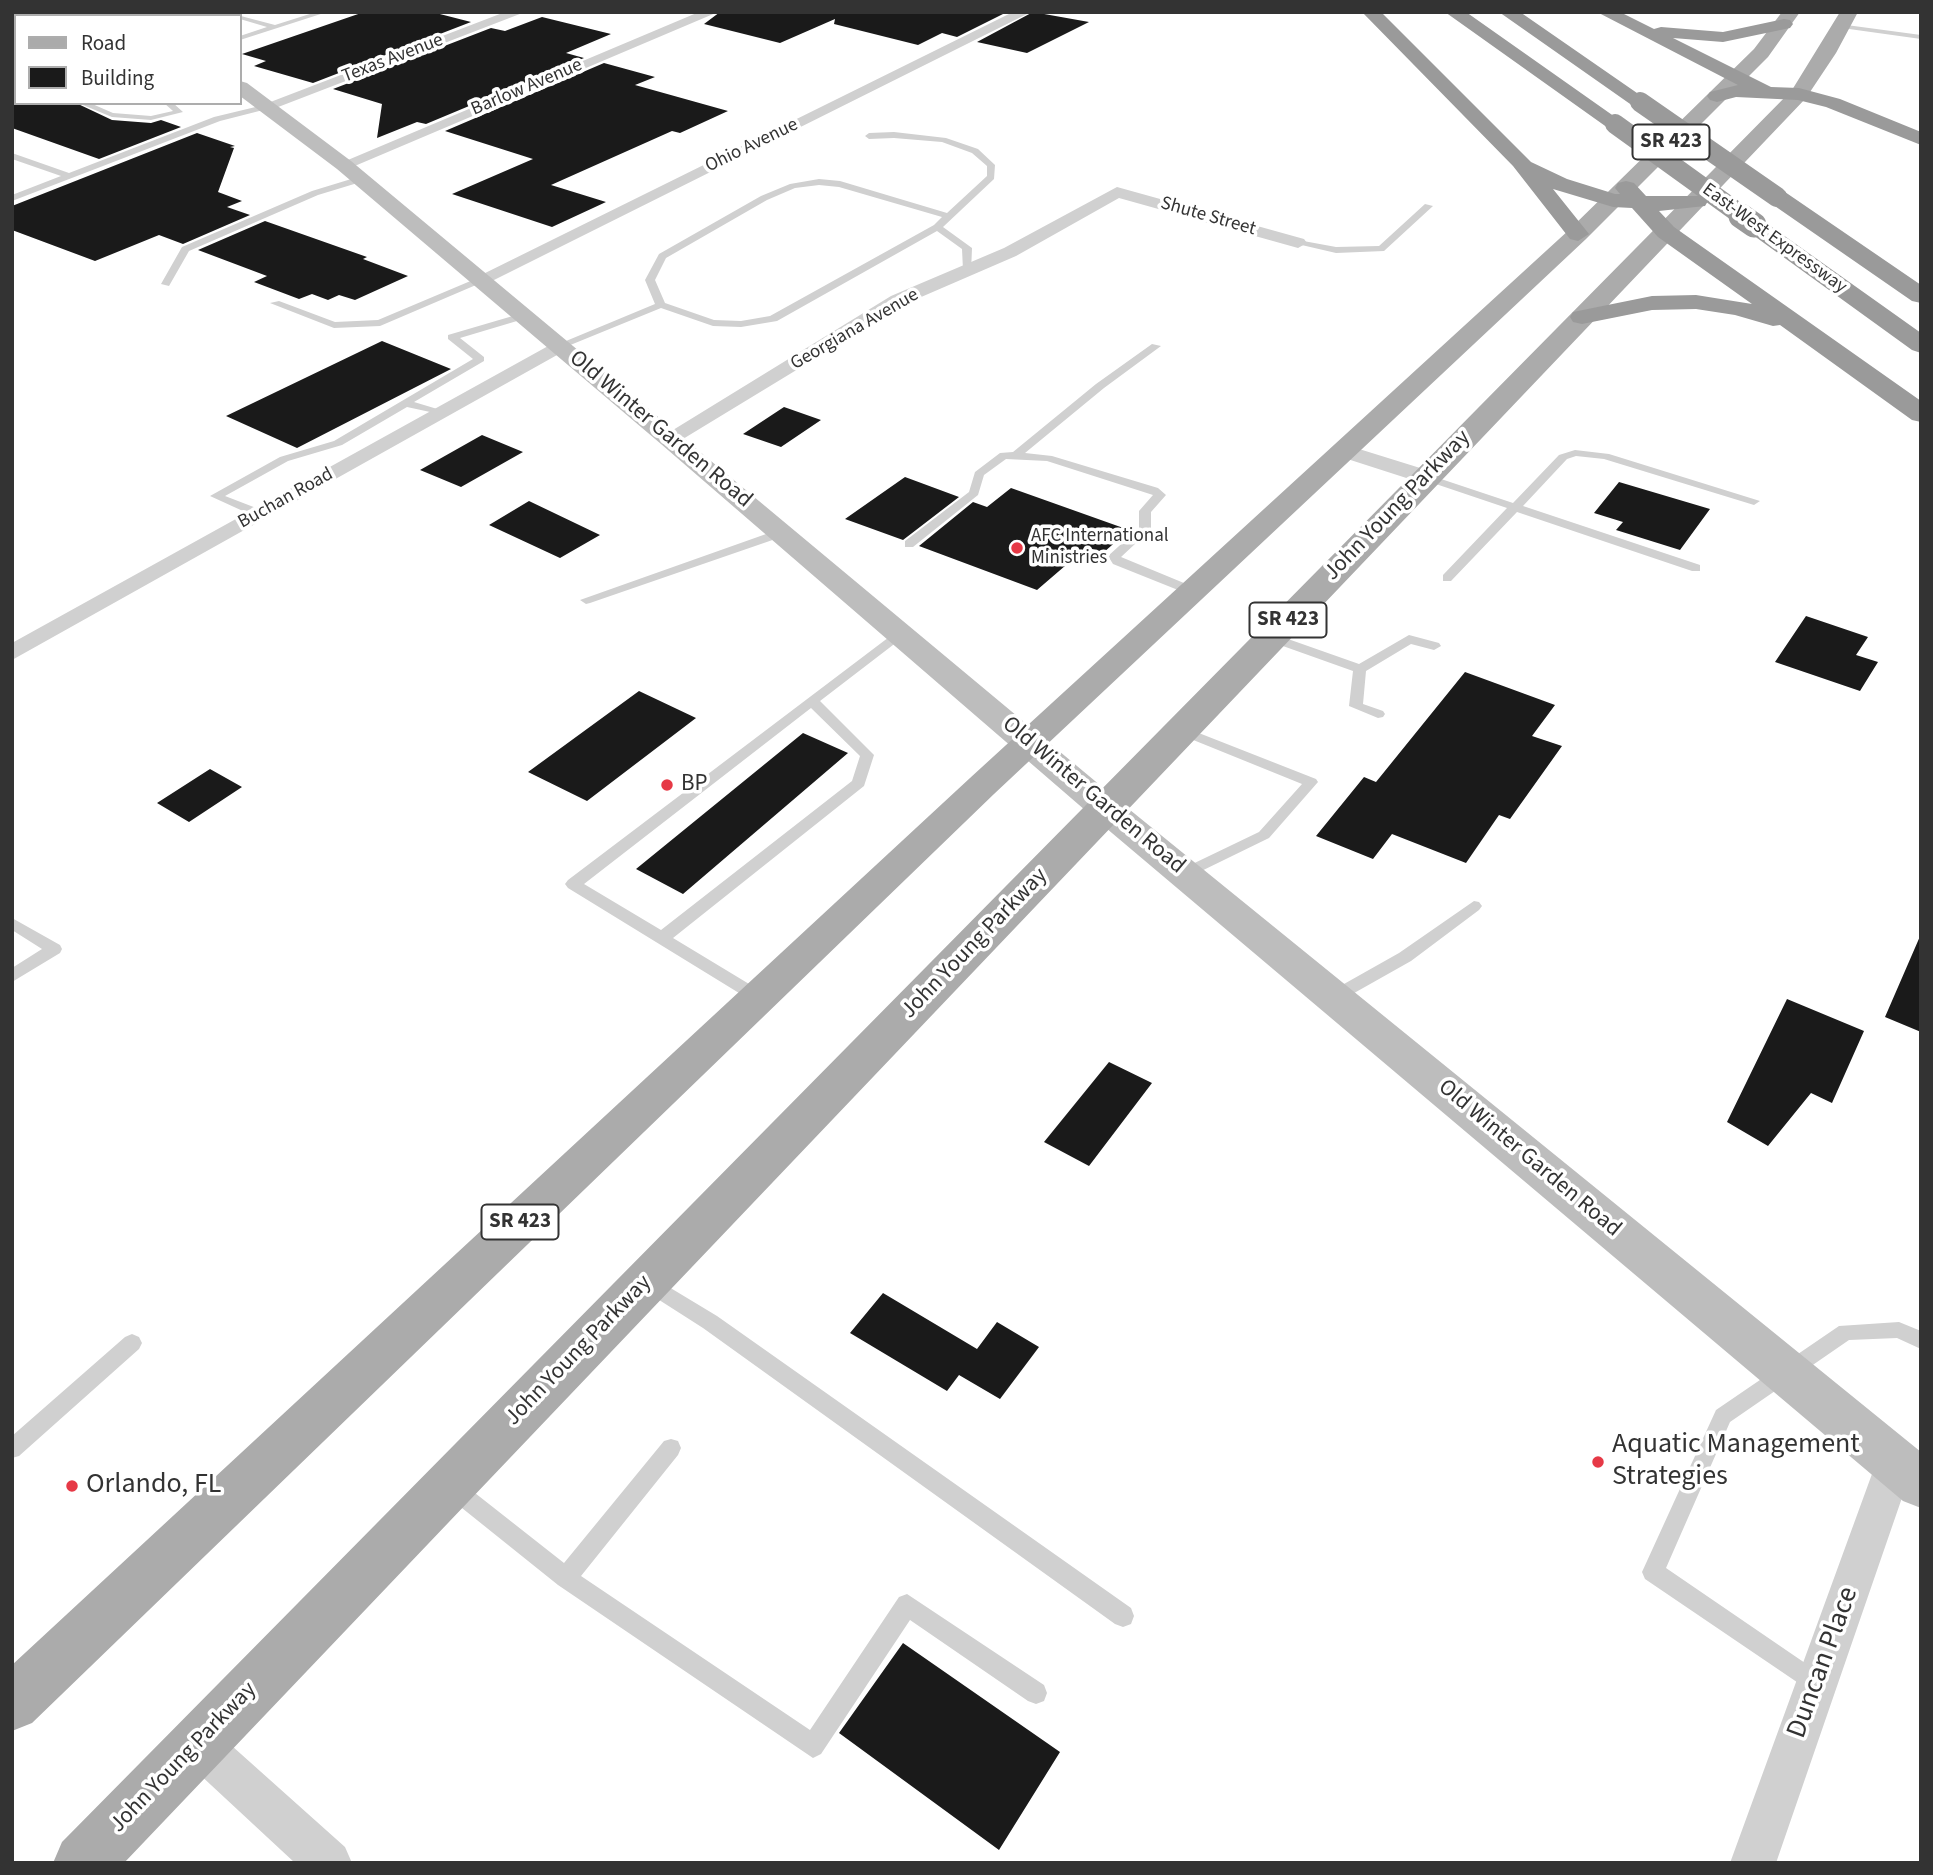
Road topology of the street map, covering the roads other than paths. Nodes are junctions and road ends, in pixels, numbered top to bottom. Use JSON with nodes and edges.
{"nodes":[{"id":1,"x":324,"y":12,"type":"edge"},
{"id":2,"x":518,"y":12,"type":"edge"},
{"id":3,"x":711,"y":12,"type":"edge"},
{"id":4,"x":1024,"y":12,"type":"edge"},
{"id":5,"x":1371,"y":12,"type":"edge"},
{"id":6,"x":1454,"y":12,"type":"edge"},
{"id":7,"x":1508,"y":12,"type":"edge"},
{"id":8,"x":1606,"y":12,"type":"edge"},
{"id":9,"x":242,"y":17,"type":"edge"},
{"id":10,"x":1787,"y":18,"type":"edge"},
{"id":11,"x":1846,"y":19,"type":"edge"},
{"id":12,"x":1628,"y":24,"type":"junction"},
{"id":13,"x":275,"y":27,"type":"junction"},
{"id":14,"x":242,"y":37,"type":"edge"},
{"id":15,"x":1921,"y":37,"type":"edge"},
{"id":16,"x":1737,"y":78,"type":"junction"},
{"id":17,"x":242,"y":89,"type":"edge"},
{"id":18,"x":1763,"y":91,"type":"junction"},
{"id":19,"x":1717,"y":96,"type":"junction"},
{"id":20,"x":1792,"y":101,"type":"junction"},
{"id":21,"x":87,"y":105,"type":"edge"},
{"id":22,"x":170,"y":105,"type":"edge"},
{"id":23,"x":268,"y":106,"type":"junction"},
{"id":24,"x":179,"y":112,"type":"junction"},
{"id":25,"x":198,"y":127,"type":"junction"},
{"id":26,"x":869,"y":136,"type":"dead end"},
{"id":27,"x":1921,"y":139,"type":"edge"},
{"id":28,"x":12,"y":156,"type":"edge"},
{"id":29,"x":1520,"y":162,"type":"junction"},
{"id":30,"x":344,"y":165,"type":"junction"},
{"id":31,"x":69,"y":176,"type":"junction"},
{"id":32,"x":361,"y":179,"type":"junction"},
{"id":33,"x":1117,"y":192,"type":"joint"},
{"id":34,"x":1627,"y":197,"type":"junction"},
{"id":35,"x":12,"y":198,"type":"edge"},
{"id":36,"x":1697,"y":201,"type":"junction"},
{"id":37,"x":1428,"y":206,"type":"dead end"},
{"id":38,"x":948,"y":216,"type":"junction"},
{"id":39,"x":937,"y":227,"type":"junction"},
{"id":40,"x":1666,"y":232,"type":"junction"},
{"id":41,"x":1578,"y":234,"type":"junction"},
{"id":42,"x":1298,"y":243,"type":"joint"},
{"id":43,"x":968,"y":270,"type":"junction"},
{"id":44,"x":480,"y":280,"type":"junction"},
{"id":45,"x":166,"y":284,"type":"dead end"},
{"id":46,"x":1921,"y":296,"type":"edge"},
{"id":47,"x":275,"y":303,"type":"dead end"},
{"id":48,"x":661,"y":304,"type":"junction"},
{"id":49,"x":523,"y":316,"type":"junction"},
{"id":50,"x":1583,"y":317,"type":"junction"},
{"id":51,"x":1802,"y":328,"type":"junction"},
{"id":52,"x":1921,"y":345,"type":"edge"},
{"id":53,"x":559,"y":346,"type":"junction"},
{"id":54,"x":1156,"y":346,"type":"dead end"},
{"id":55,"x":405,"y":403,"type":"junction"},
{"id":56,"x":439,"y":413,"type":"junction"},
{"id":57,"x":1921,"y":414,"type":"edge"},
{"id":58,"x":671,"y":438,"type":"junction"},
{"id":59,"x":1343,"y":450,"type":"junction"},
{"id":60,"x":1017,"y":454,"type":"junction"},
{"id":61,"x":1425,"y":477,"type":"junction"},
{"id":62,"x":1754,"y":501,"type":"dead end"},
{"id":63,"x":1515,"y":507,"type":"junction"},
{"id":64,"x":260,"y":514,"type":"junction"},
{"id":65,"x":783,"y":532,"type":"junction"},
{"id":66,"x":909,"y":544,"type":"dead end"},
{"id":67,"x":1696,"y":568,"type":"dead end"},
{"id":68,"x":1447,"y":578,"type":"dead end"},
{"id":69,"x":1192,"y":590,"type":"junction"},
{"id":70,"x":586,"y":600,"type":"dead end"},
{"id":71,"x":901,"y":632,"type":"junction"},
{"id":72,"x":1271,"y":637,"type":"junction"},
{"id":73,"x":1434,"y":646,"type":"dead end"},
{"id":74,"x":12,"y":653,"type":"edge"},
{"id":75,"x":1360,"y":669,"type":"junction"},
{"id":76,"x":812,"y":701,"type":"junction"},
{"id":77,"x":1378,"y":714,"type":"dead end"},
{"id":78,"x":1181,"y":730,"type":"junction"},
{"id":79,"x":1029,"y":743,"type":"junction"},
{"id":80,"x":1106,"y":809,"type":"junction"},
{"id":81,"x":1185,"y":874,"type":"junction"},
{"id":82,"x":1474,"y":906,"type":"dead end"},
{"id":83,"x":12,"y":923,"type":"edge"},
{"id":84,"x":662,"y":938,"type":"junction"},
{"id":85,"x":12,"y":976,"type":"edge"},
{"id":86,"x":758,"y":997,"type":"junction"},
{"id":87,"x":1334,"y":997,"type":"junction"},
{"id":88,"x":646,"y":1282,"type":"junction"},
{"id":89,"x":1921,"y":1341,"type":"edge"},
{"id":90,"x":132,"y":1343,"type":"dead end"},
{"id":91,"x":1788,"y":1372,"type":"junction"},
{"id":92,"x":671,"y":1448,"type":"dead end"},
{"id":93,"x":12,"y":1449,"type":"edge"},
{"id":94,"x":1908,"y":1474,"type":"edge"},
{"id":95,"x":449,"y":1485,"type":"junction"},
{"id":96,"x":566,"y":1578,"type":"junction"},
{"id":97,"x":1123,"y":1615,"type":"dead end"},
{"id":98,"x":1816,"y":1684,"type":"junction"},
{"id":99,"x":1036,"y":1693,"type":"dead end"},
{"id":100,"x":12,"y":1703,"type":"edge"},
{"id":101,"x":198,"y":1744,"type":"junction"},
{"id":102,"x":83,"y":1863,"type":"edge"},
{"id":103,"x":329,"y":1863,"type":"edge"},
{"id":104,"x":1753,"y":1863,"type":"edge"}],
"edges":[{"from":1,"to":13,"type":"lane"},
{"from":2,"to":23,"type":"street","name":"Texas Avenue"},
{"from":3,"to":30,"type":"street","name":"Barlow Avenue"},
{"from":4,"to":44,"type":"street","name":"Ohio Avenue"},
{"from":5,"to":29,"type":"highway"},
{"from":6,"to":52,"type":"highway","name":"East-West Expressway","bridge":true},
{"from":7,"to":46,"type":"highway","name":"East-West Expressway","bridge":true},
{"from":8,"to":12,"type":"highway"},
{"from":9,"to":13,"type":"lane"},
{"from":10,"to":12,"type":"highway"},
{"from":10,"to":16,"type":"main road","number":"SR 423"},
{"from":11,"to":15,"type":"lane"},
{"from":11,"to":20,"type":"main road","name":"John Young Parkway","number":"SR 423"},
{"from":12,"to":16,"type":"highway"},
{"from":13,"to":14,"type":"lane"},
{"from":16,"to":18,"type":"highway"},
{"from":16,"to":19,"type":"main road","number":"SR 423"},
{"from":17,"to":23,"type":"main road","name":"Old Winter Garden Road"},
{"from":18,"to":19,"type":"highway"},
{"from":18,"to":20,"type":"highway"},
{"from":19,"to":34,"type":"main road","number":"SR 423"},
{"from":20,"to":27,"type":"highway"},
{"from":20,"to":36,"type":"main road","name":"John Young Parkway","number":"SR 423"},
{"from":21,"to":24,"type":"lane"},
{"from":22,"to":24,"type":"lane"},
{"from":23,"to":25,"type":"lane"},
{"from":23,"to":30,"type":"main road","name":"Old Winter Garden Road"},
{"from":24,"to":25,"type":"lane"},
{"from":25,"to":31,"type":"lane"},
{"from":26,"to":38,"type":"lane"},
{"from":28,"to":31,"type":"lane"},
{"from":29,"to":34,"type":"highway"},
{"from":29,"to":41,"type":"highway"},
{"from":30,"to":32,"type":"main road","name":"Old Winter Garden Road"},
{"from":31,"to":35,"type":"lane"},
{"from":32,"to":44,"type":"main road","name":"Old Winter Garden Road"},
{"from":32,"to":45,"type":"lane"},
{"from":33,"to":42,"type":"street","name":"Shute Street"},
{"from":33,"to":43,"type":"street","name":"Georgiana Avenue"},
{"from":34,"to":36,"type":"highway"},
{"from":34,"to":40,"type":"highway"},
{"from":34,"to":41,"type":"main road","number":"SR 423"},
{"from":36,"to":40,"type":"main road","name":"John Young Parkway","number":"SR 423"},
{"from":37,"to":42,"type":"lane"},
{"from":38,"to":39,"type":"lane"},
{"from":38,"to":48,"type":"lane"},
{"from":39,"to":43,"type":"lane"},
{"from":39,"to":48,"type":"lane"},
{"from":40,"to":50,"type":"main road","name":"John Young Parkway","number":"SR 423"},
{"from":40,"to":51,"type":"highway"},
{"from":41,"to":59,"type":"main road","number":"SR 423"},
{"from":43,"to":58,"type":"street","name":"Georgiana Avenue"},
{"from":44,"to":47,"type":"lane"},
{"from":44,"to":49,"type":"main road","name":"Old Winter Garden Road"},
{"from":48,"to":53,"type":"lane"},
{"from":49,"to":53,"type":"main road","name":"Old Winter Garden Road"},
{"from":49,"to":55,"type":"lane"},
{"from":50,"to":51,"type":"highway"},
{"from":50,"to":61,"type":"main road","name":"John Young Parkway","number":"SR 423"},
{"from":51,"to":57,"type":"highway"},
{"from":53,"to":56,"type":"street","name":"Buchan Road"},
{"from":53,"to":58,"type":"main road","name":"Old Winter Garden Road"},
{"from":54,"to":60,"type":"lane"},
{"from":55,"to":56,"type":"lane"},
{"from":55,"to":64,"type":"lane"},
{"from":56,"to":64,"type":"street","name":"Buchan Road"},
{"from":58,"to":65,"type":"main road","name":"Old Winter Garden Road"},
{"from":59,"to":61,"type":"street"},
{"from":59,"to":69,"type":"main road","number":"SR 423"},
{"from":60,"to":66,"type":"lane"},
{"from":60,"to":69,"type":"lane"},
{"from":61,"to":63,"type":"lane"},
{"from":61,"to":72,"type":"main road","name":"John Young Parkway","number":"SR 423"},
{"from":62,"to":63,"type":"lane"},
{"from":63,"to":67,"type":"lane"},
{"from":63,"to":68,"type":"lane"},
{"from":64,"to":74,"type":"street","name":"Buchan Road"},
{"from":65,"to":70,"type":"lane"},
{"from":65,"to":71,"type":"main road","name":"Old Winter Garden Road"},
{"from":69,"to":79,"type":"main road","number":"SR 423"},
{"from":71,"to":76,"type":"lane"},
{"from":71,"to":79,"type":"main road","name":"Old Winter Garden Road"},
{"from":72,"to":75,"type":"lane"},
{"from":72,"to":78,"type":"main road","name":"John Young Parkway","number":"SR 423"},
{"from":73,"to":75,"type":"lane"},
{"from":75,"to":77,"type":"lane"},
{"from":76,"to":84,"type":"lane"},
{"from":76,"to":84,"type":"lane"},
{"from":78,"to":80,"type":"main road","name":"John Young Parkway","number":"SR 423"},
{"from":78,"to":81,"type":"lane"},
{"from":79,"to":80,"type":"main road","name":"Old Winter Garden Road"},
{"from":79,"to":86,"type":"main road","number":"SR 423"},
{"from":80,"to":81,"type":"main road","name":"Old Winter Garden Road"},
{"from":80,"to":88,"type":"main road","name":"John Young Parkway","number":"SR 423"},
{"from":81,"to":87,"type":"main road","name":"Old Winter Garden Road"},
{"from":82,"to":87,"type":"lane"},
{"from":83,"to":85,"type":"lane"},
{"from":84,"to":86,"type":"lane"},
{"from":86,"to":100,"type":"main road","number":"SR 423"},
{"from":87,"to":91,"type":"main road","name":"Old Winter Garden Road"},
{"from":88,"to":95,"type":"main road","name":"John Young Parkway","number":"SR 423"},
{"from":88,"to":97,"type":"lane"},
{"from":89,"to":91,"type":"lane"},
{"from":90,"to":93,"type":"lane"},
{"from":91,"to":94,"type":"main road","name":"Old Winter Garden Road"},
{"from":91,"to":98,"type":"lane"},
{"from":92,"to":96,"type":"lane"},
{"from":94,"to":98,"type":"street","name":"Duncan Place"},
{"from":95,"to":96,"type":"lane"},
{"from":95,"to":101,"type":"main road","name":"John Young Parkway","number":"SR 423"},
{"from":96,"to":99,"type":"lane"},
{"from":98,"to":104,"type":"street","name":"Duncan Place"},
{"from":101,"to":102,"type":"main road","name":"John Young Parkway","number":"SR 423"},
{"from":101,"to":103,"type":"street"}]}
